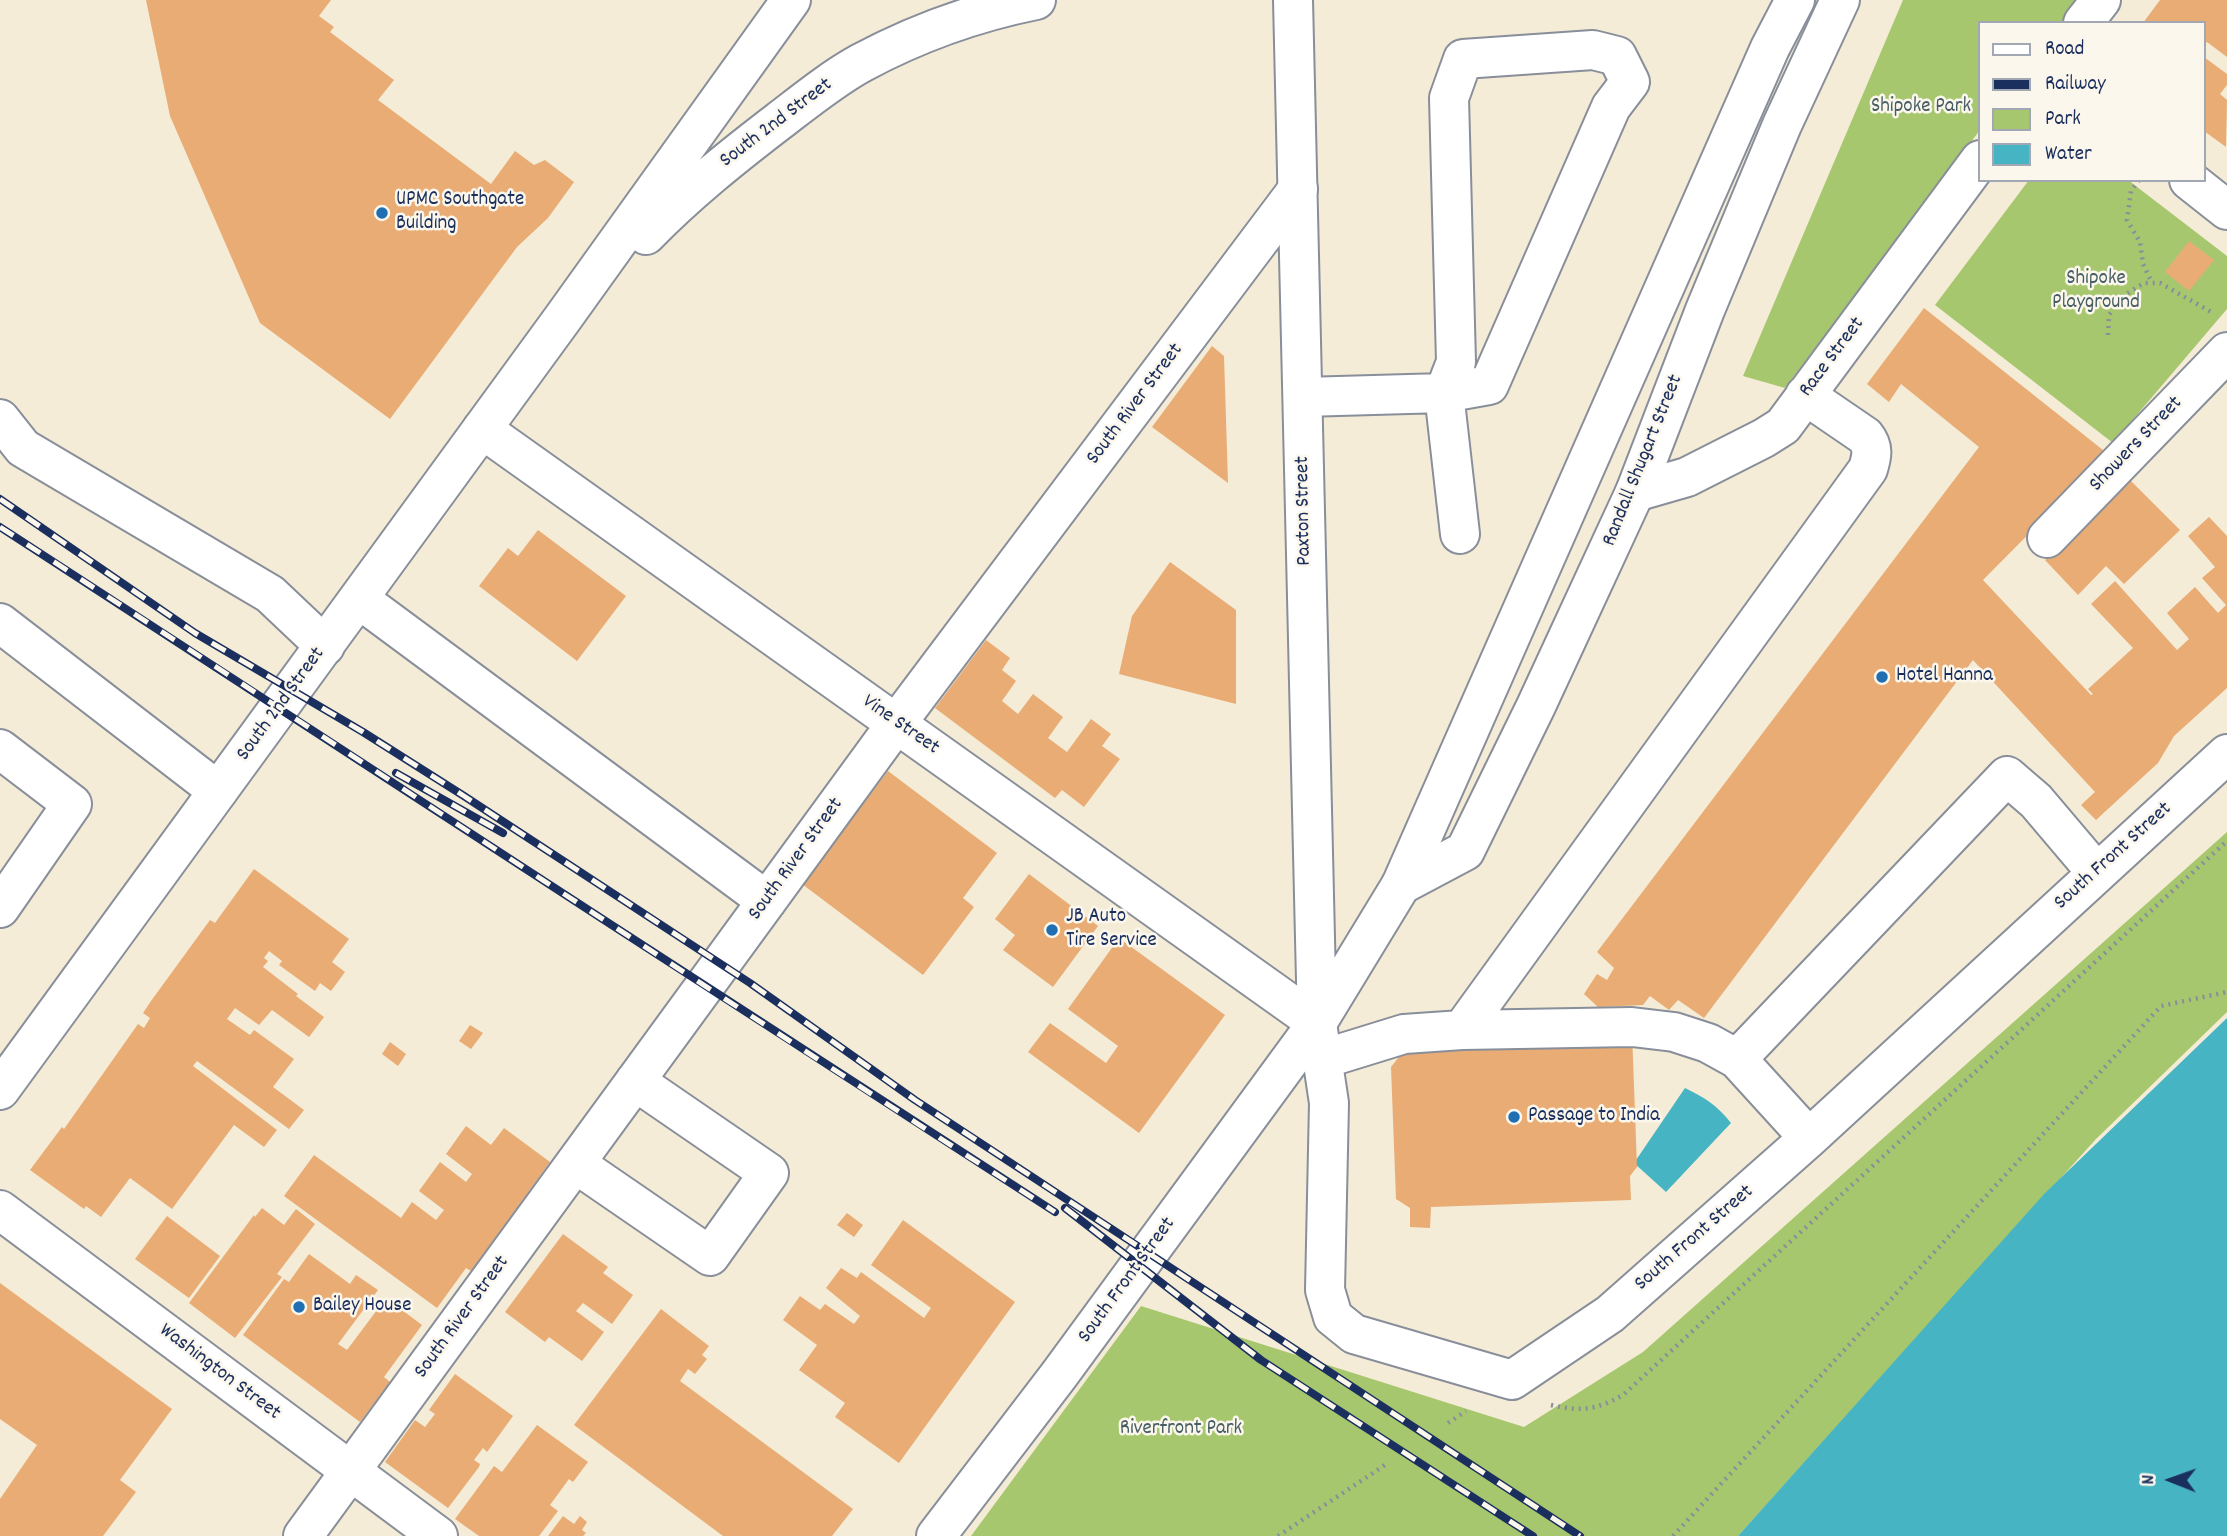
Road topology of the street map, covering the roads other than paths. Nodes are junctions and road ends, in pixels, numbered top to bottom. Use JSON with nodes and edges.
{"nodes":[{"id":1,"x":791,"y":0,"type":"edge"},
{"id":2,"x":1036,"y":0,"type":"edge"},
{"id":3,"x":1293,"y":0,"type":"edge"},
{"id":4,"x":1795,"y":0,"type":"edge"},
{"id":5,"x":1840,"y":0,"type":"edge"},
{"id":6,"x":2101,"y":0,"type":"edge"},
{"id":7,"x":2085,"y":21,"type":"edge"},
{"id":8,"x":1979,"y":161,"type":"edge"},
{"id":9,"x":2192,"y":182,"type":"edge"},
{"id":10,"x":1298,"y":189,"type":"junction"},
{"id":11,"x":2227,"y":210,"type":"edge"},
{"id":12,"x":563,"y":318,"type":"junction"},
{"id":13,"x":2223,"y":335,"type":"edge"},
{"id":14,"x":1444,"y":393,"type":"junction"},
{"id":15,"x":1805,"y":395,"type":"junction"},
{"id":16,"x":1303,"y":397,"type":"junction"},
{"id":17,"x":0,"y":419,"type":"edge"},
{"id":18,"x":482,"y":429,"type":"junction"},
{"id":19,"x":1635,"y":492,"type":"junction"},
{"id":20,"x":1460,"y":534,"type":"dead end"},
{"id":21,"x":2047,"y":538,"type":"dead end"},
{"id":22,"x":359,"y":599,"type":"junction"},
{"id":23,"x":0,"y":623,"type":"edge"},
{"id":24,"x":325,"y":646,"type":"junction"},
{"id":25,"x":896,"y":724,"type":"junction"},
{"id":26,"x":0,"y":749,"type":"edge"},
{"id":27,"x":2227,"y":754,"type":"edge"},
{"id":28,"x":218,"y":791,"type":"junction"},
{"id":29,"x":2097,"y":873,"type":"junction"},
{"id":30,"x":1401,"y":885,"type":"junction"},
{"id":31,"x":767,"y":901,"type":"junction"},
{"id":32,"x":0,"y":908,"type":"edge"},
{"id":33,"x":1462,"y":1030,"type":"junction"},
{"id":34,"x":1320,"y":1041,"type":"junction"},
{"id":35,"x":1737,"y":1059,"type":"junction"},
{"id":36,"x":635,"y":1081,"type":"junction"},
{"id":37,"x":0,"y":1090,"type":"edge"},
{"id":38,"x":1809,"y":1138,"type":"junction"},
{"id":39,"x":576,"y":1164,"type":"junction"},
{"id":40,"x":0,"y":1210,"type":"edge"},
{"id":41,"x":350,"y":1471,"type":"junction"},
{"id":42,"x":303,"y":1536,"type":"edge"},
{"id":43,"x":438,"y":1536,"type":"edge"},
{"id":44,"x":936,"y":1536,"type":"edge"}],
"edges":[{"from":1,"to":12,"type":"main road","name":"South 2nd Street"},
{"from":2,"to":12,"type":"main road","name":"South 2nd Street"},
{"from":3,"to":10,"type":"main road","name":"Paxton Street"},
{"from":4,"to":30,"type":"main road","name":"South Front Street"},
{"from":5,"to":19,"type":"main road","name":"Randall Shugart Street"},
{"from":6,"to":7,"type":"main road"},
{"from":8,"to":15,"type":"main road","name":"Race Street"},
{"from":9,"to":11,"type":"main road"},
{"from":10,"to":16,"type":"main road","name":"Paxton Street"},
{"from":10,"to":25,"type":"main road","name":"South River Street"},
{"from":12,"to":18,"type":"main road","name":"South 2nd Street"},
{"from":13,"to":21,"type":"main road","name":"Showers Street"},
{"from":14,"to":14,"type":"main road"},
{"from":14,"to":16,"type":"main road"},
{"from":14,"to":20,"type":"main road"},
{"from":15,"to":19,"type":"main road","name":"Race Street"},
{"from":15,"to":33,"type":"main road"},
{"from":16,"to":34,"type":"main road","name":"Paxton Street"},
{"from":17,"to":24,"type":"main road"},
{"from":18,"to":22,"type":"main road","name":"South 2nd Street"},
{"from":18,"to":25,"type":"main road","name":"Vine Street"},
{"from":19,"to":30,"type":"main road","name":"Randall Shugart Street"},
{"from":22,"to":24,"type":"main road","name":"South 2nd Street"},
{"from":22,"to":31,"type":"main road"},
{"from":23,"to":28,"type":"main road"},
{"from":24,"to":28,"type":"main road","name":"South 2nd Street"},
{"from":25,"to":31,"type":"main road","name":"South River Street"},
{"from":25,"to":34,"type":"main road","name":"Vine Street"},
{"from":26,"to":32,"type":"main road"},
{"from":27,"to":29,"type":"main road","name":"South Front Street"},
{"from":28,"to":37,"type":"main road","name":"South 2nd Street"},
{"from":29,"to":35,"type":"main road"},
{"from":29,"to":38,"type":"main road","name":"South Front Street"},
{"from":30,"to":34,"type":"main road","name":"South Front Street"},
{"from":31,"to":36,"type":"main road","name":"South River Street"},
{"from":33,"to":34,"type":"main road"},
{"from":33,"to":35,"type":"main road"},
{"from":34,"to":38,"type":"main road","name":"South Front Street"},
{"from":34,"to":44,"type":"main road","name":"South Front Street"},
{"from":35,"to":38,"type":"main road"},
{"from":36,"to":39,"type":"main road","name":"South River Street"},
{"from":36,"to":39,"type":"main road"},
{"from":39,"to":41,"type":"main road","name":"South River Street"},
{"from":40,"to":41,"type":"main road","name":"Washington Street"},
{"from":41,"to":42,"type":"main road","name":"South River Street"},
{"from":41,"to":43,"type":"main road","name":"Washington Street"}]}
